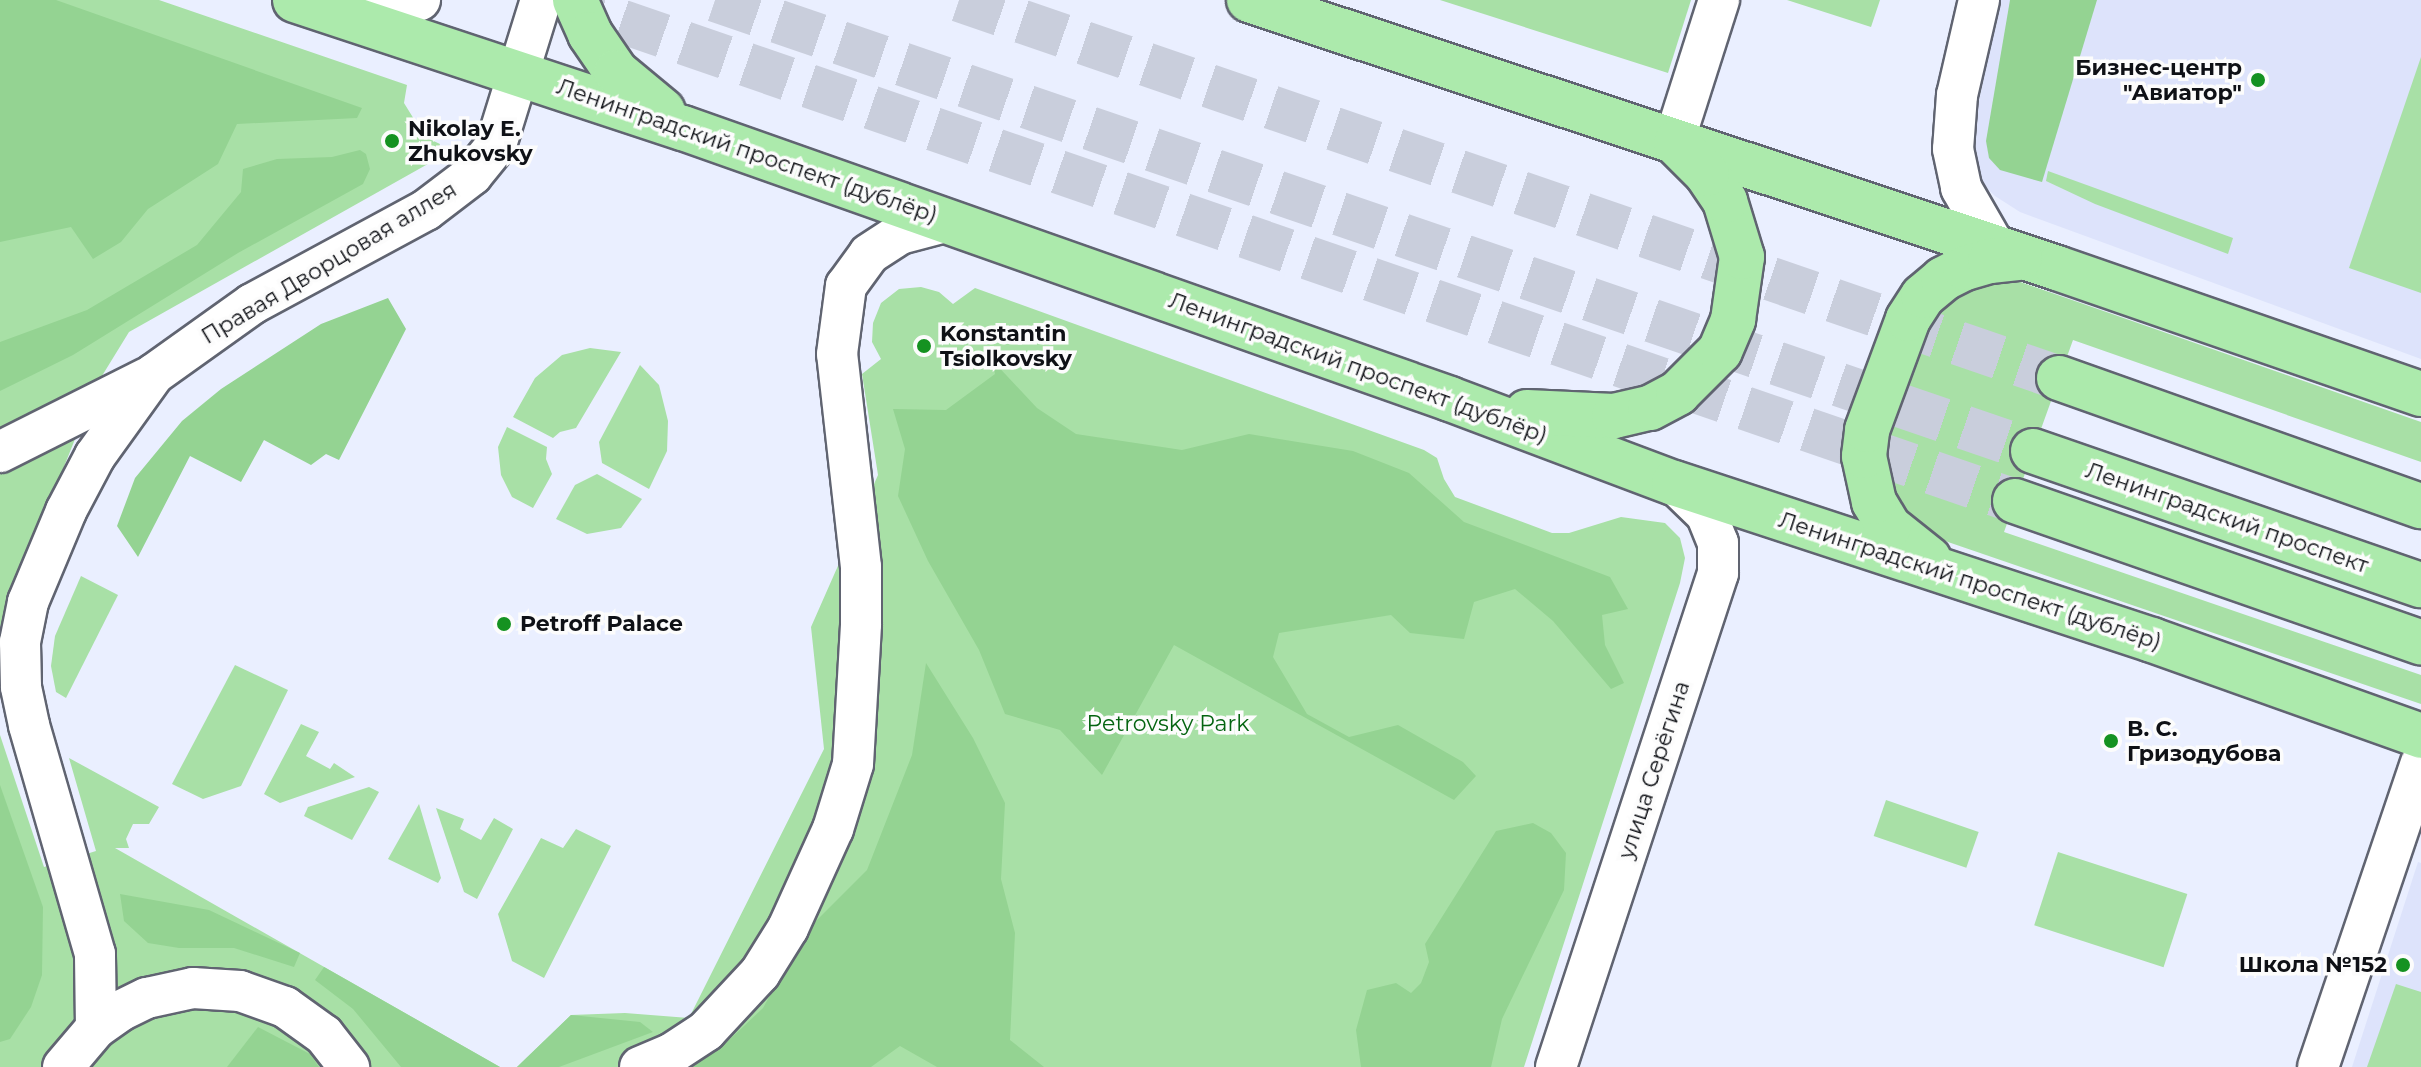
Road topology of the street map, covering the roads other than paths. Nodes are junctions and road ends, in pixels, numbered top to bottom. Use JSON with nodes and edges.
{"nodes":[{"id":1,"x":420,"y":0,"type":"edge"},
{"id":2,"x":541,"y":0,"type":"edge"},
{"id":3,"x":575,"y":0,"type":"edge"},
{"id":4,"x":1249,"y":0,"type":"edge"},
{"id":5,"x":1719,"y":0,"type":"edge"},
{"id":6,"x":1979,"y":0,"type":"edge"},
{"id":7,"x":322,"y":2,"type":"edge"},
{"id":8,"x":520,"y":73,"type":"junction"},
{"id":9,"x":683,"y":128,"type":"junction"},
{"id":10,"x":1674,"y":141,"type":"junction"},
{"id":11,"x":949,"y":221,"type":"junction"},
{"id":12,"x":1995,"y":247,"type":"junction"},
{"id":13,"x":2057,"y":268,"type":"junction"},
{"id":14,"x":154,"y":374,"type":"junction"},
{"id":15,"x":2059,"y":378,"type":"tunnel mouth"},
{"id":16,"x":2421,"y":394,"type":"edge"},
{"id":17,"x":1450,"y":399,"type":"junction"},
{"id":18,"x":2033,"y":451,"type":"tunnel mouth"},
{"id":19,"x":0,"y":452,"type":"edge"},
{"id":20,"x":1674,"y":483,"type":"junction"},
{"id":21,"x":2015,"y":501,"type":"tunnel mouth"},
{"id":22,"x":2421,"y":506,"type":"edge"},
{"id":23,"x":1953,"y":576,"type":"junction"},
{"id":24,"x":2421,"y":585,"type":"edge"},
{"id":25,"x":2421,"y":642,"type":"edge"},
{"id":26,"x":0,"y":665,"type":"edge"},
{"id":27,"x":29,"y":725,"type":"junction"},
{"id":28,"x":2421,"y":736,"type":"edge"},
{"id":29,"x":2421,"y":763,"type":"edge"},
{"id":30,"x":96,"y":1028,"type":"junction"},
{"id":31,"x":63,"y":1067,"type":"edge"},
{"id":32,"x":349,"y":1067,"type":"edge"},
{"id":33,"x":640,"y":1067,"type":"edge"},
{"id":34,"x":1556,"y":1067,"type":"edge"},
{"id":35,"x":2318,"y":1067,"type":"edge"}],
"edges":[{"from":1,"to":7,"type":"street"},
{"from":2,"to":8,"type":"street","name":"Правая Дворцовая аллея"},
{"from":3,"to":9,"type":"main road"},
{"from":4,"to":10,"type":"main road"},
{"from":5,"to":10,"type":"street"},
{"from":6,"to":12,"type":"street"},
{"from":7,"to":8,"type":"main road","name":"Ленинградский проспект (дублёр)"},
{"from":8,"to":9,"type":"main road","name":"Ленинградский проспект (дублёр)"},
{"from":8,"to":14,"type":"street","name":"Правая Дворцовая аллея"},
{"from":9,"to":11,"type":"main road","name":"Ленинградский проспект (дублёр)"},
{"from":10,"to":12,"type":"main road"},
{"from":10,"to":17,"type":"main road"},
{"from":11,"to":17,"type":"main road","name":"Ленинградский проспект (дублёр)"},
{"from":11,"to":33,"type":"street"},
{"from":12,"to":13,"type":"main road"},
{"from":13,"to":16,"type":"main road"},
{"from":13,"to":23,"type":"main road"},
{"from":14,"to":19,"type":"street"},
{"from":14,"to":27,"type":"street","name":"Правая Дворцовая аллея"},
{"from":15,"to":22,"type":"main road"},
{"from":17,"to":20,"type":"main road","name":"Ленинградский проспект (дублёр)"},
{"from":18,"to":24,"type":"main road","name":"Ленинградский проспект"},
{"from":20,"to":23,"type":"main road","name":"Ленинградский проспект (дублёр)"},
{"from":20,"to":34,"type":"street","name":"улица Серёгина"},
{"from":21,"to":25,"type":"main road"},
{"from":23,"to":28,"type":"main road","name":"Ленинградский проспект (дублёр)"},
{"from":26,"to":27,"type":"street"},
{"from":27,"to":30,"type":"street","name":"Правая Дворцовая аллея"},
{"from":29,"to":35,"type":"street"},
{"from":30,"to":31,"type":"street"},
{"from":30,"to":32,"type":"street"}]}
